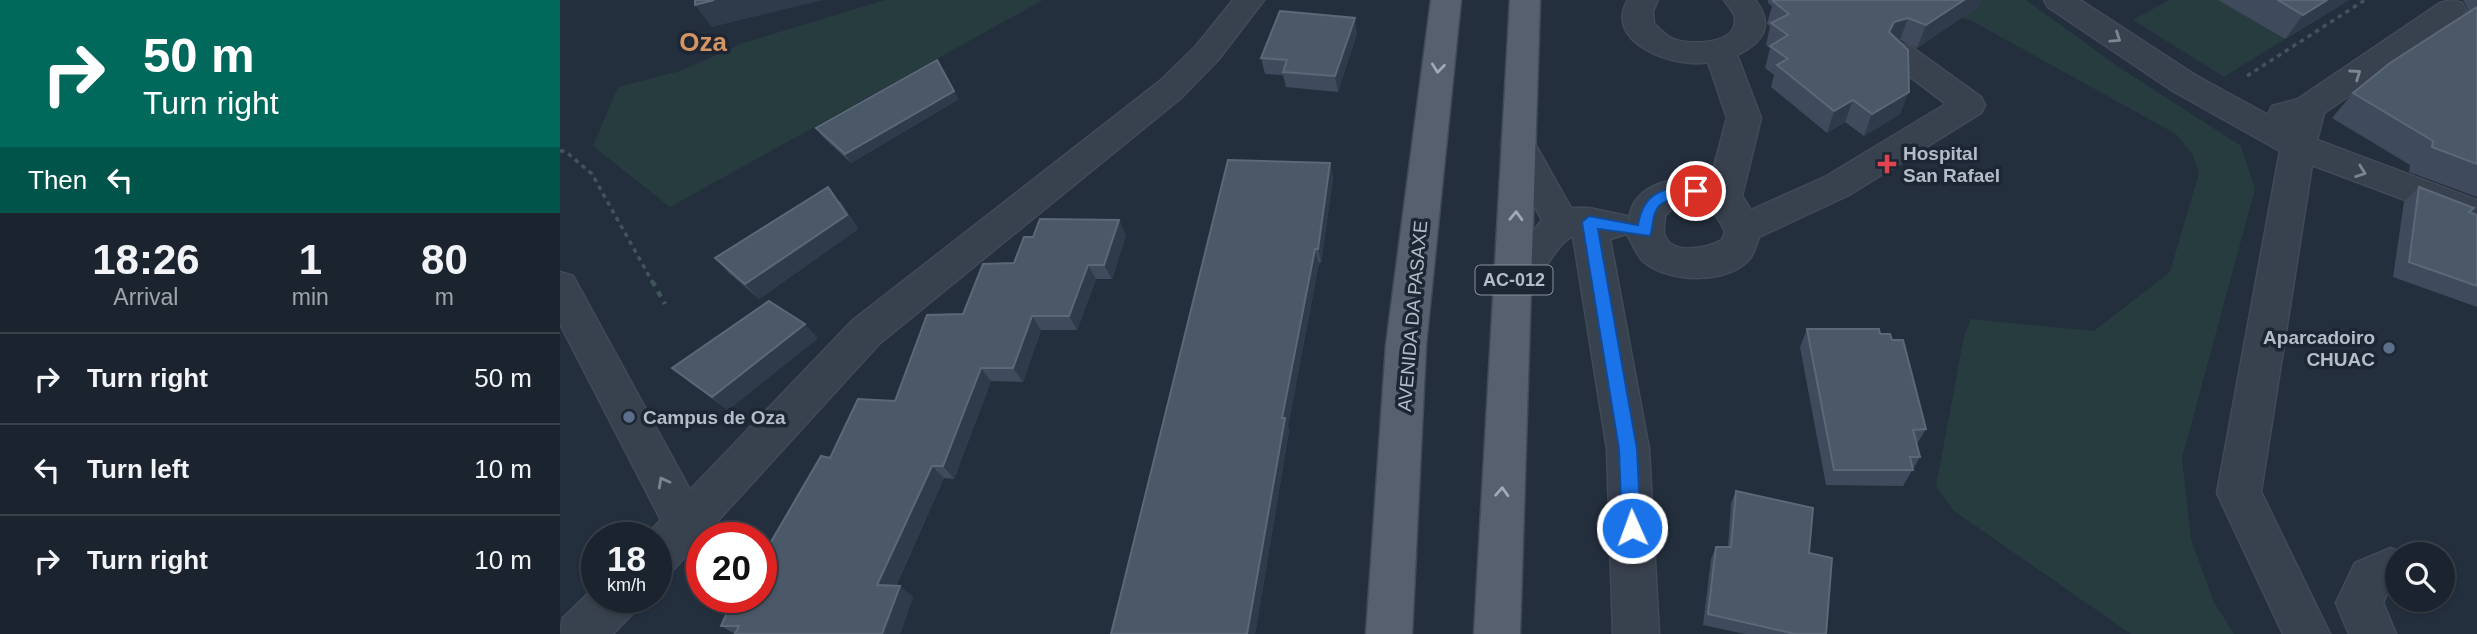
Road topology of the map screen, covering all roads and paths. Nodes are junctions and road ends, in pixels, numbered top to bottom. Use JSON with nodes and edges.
{"nodes":[{"id":1,"x":1249,"y":0,"type":"edge"},
{"id":2,"x":1446,"y":0,"type":"edge"},
{"id":3,"x":1525,"y":0,"type":"edge"},
{"id":4,"x":1643,"y":0,"type":"edge"},
{"id":5,"x":1739,"y":0,"type":"edge"},
{"id":6,"x":2059,"y":0,"type":"edge"},
{"id":7,"x":2365,"y":0,"type":"edge"},
{"id":8,"x":2451,"y":10,"type":"dead end"},
{"id":9,"x":1720,"y":52,"type":"junction"},
{"id":10,"x":1899,"y":53,"type":"edge"},
{"id":11,"x":2184,"y":83,"type":"junction"},
{"id":12,"x":2309,"y":107,"type":"junction"},
{"id":13,"x":2251,"y":122,"type":"junction"},
{"id":14,"x":1518,"y":144,"type":"junction"},
{"id":15,"x":2298,"y":146,"type":"junction"},
{"id":16,"x":560,"y":151,"type":"edge"},
{"id":17,"x":2477,"y":214,"type":"edge"},
{"id":18,"x":1733,"y":215,"type":"junction"},
{"id":19,"x":1575,"y":222,"type":"junction"},
{"id":20,"x":1644,"y":232,"type":"junction"},
{"id":21,"x":1514,"y":280,"type":"junction"},
{"id":22,"x":560,"y":287,"type":"edge"},
{"id":23,"x":665,"y":304,"type":"dead end"},
{"id":24,"x":1406,"y":345,"type":"junction"},
{"id":25,"x":689,"y":522,"type":"edge"},
{"id":26,"x":686,"y":525,"type":"joint"},
{"id":27,"x":672,"y":539,"type":"edge"},
{"id":28,"x":1499,"y":560,"type":"junction"},
{"id":29,"x":2385,"y":572,"type":"edge"},
{"id":30,"x":601,"y":613,"type":"edge"},
{"id":31,"x":580,"y":634,"type":"edge"},
{"id":32,"x":1367,"y":634,"type":"edge"},
{"id":33,"x":1389,"y":634,"type":"edge"},
{"id":34,"x":1497,"y":634,"type":"edge"},
{"id":35,"x":1520,"y":634,"type":"edge"},
{"id":36,"x":1636,"y":634,"type":"edge"},
{"id":37,"x":2307,"y":634,"type":"edge"},
{"id":38,"x":2373,"y":634,"type":"edge"}],
"edges":[{"from":1,"to":25,"type":"street"},
{"from":2,"to":24,"type":"main road","name":"AVENIDA DA PASAXE","one_way":true},
{"from":3,"to":14,"type":"main road","number":"AC-012"},
{"from":4,"to":9,"type":"street"},
{"from":5,"to":9,"type":"street"},
{"from":6,"to":11,"type":"street","one_way":true},
{"from":7,"to":11,"type":"path"},
{"from":12,"to":8,"type":"street","one_way":true},
{"from":9,"to":18,"type":"street"},
{"from":10,"to":18,"type":"street"},
{"from":11,"to":13,"type":"street"},
{"from":12,"to":13,"type":"street"},
{"from":12,"to":15,"type":"street"},
{"from":13,"to":15,"type":"street"},
{"from":14,"to":19,"type":"street"},
{"from":21,"to":14,"type":"main road","number":"AC-012","one_way":true},
{"from":15,"to":17,"type":"street","one_way":true},
{"from":15,"to":37,"type":"street"},
{"from":16,"to":23,"type":"path"},
{"from":18,"to":20,"type":"street"},
{"from":18,"to":20,"type":"street"},
{"from":19,"to":20,"type":"street"},
{"from":19,"to":21,"type":"street"},
{"from":19,"to":36,"type":"street"},
{"from":28,"to":21,"type":"main road","number":"AC-012","one_way":true},
{"from":26,"to":22,"type":"street","one_way":true},
{"from":24,"to":32,"type":"main road"},
{"from":24,"to":33,"type":"main road","name":"AVENIDA DA PASAXE"},
{"from":26,"to":27,"type":"street"},
{"from":28,"to":34,"type":"main road","number":"AC-012"},
{"from":28,"to":35,"type":"main road"},
{"from":29,"to":38,"type":"street"},
{"from":30,"to":31,"type":"street"}]}
